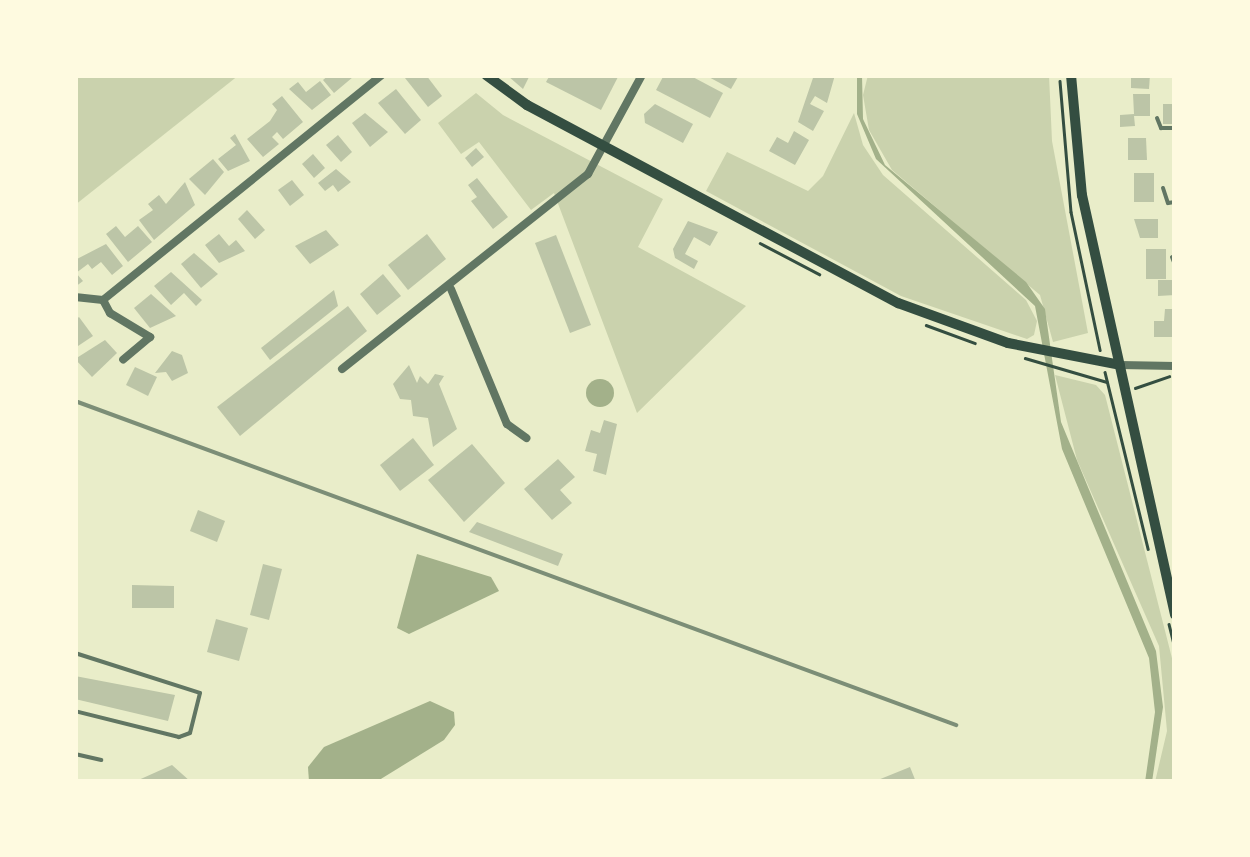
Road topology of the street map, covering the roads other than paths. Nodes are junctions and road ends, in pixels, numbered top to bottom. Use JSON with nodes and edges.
{"nodes":[{"id":1,"x":382,"y":75,"type":"edge"},
{"id":2,"x":486,"y":75,"type":"edge"},
{"id":3,"x":642,"y":75,"type":"edge"},
{"id":4,"x":1071,"y":75,"type":"edge"},
{"id":5,"x":1157,"y":118,"type":"dead end"},
{"id":6,"x":1175,"y":128,"type":"edge"},
{"id":7,"x":604,"y":146,"type":"junction"},
{"id":8,"x":1164,"y":188,"type":"dead end"},
{"id":9,"x":1175,"y":202,"type":"edge"},
{"id":10,"x":1172,"y":257,"type":"dead end"},
{"id":11,"x":1175,"y":265,"type":"edge"},
{"id":12,"x":450,"y":288,"type":"junction"},
{"id":13,"x":75,"y":297,"type":"edge"},
{"id":14,"x":102,"y":300,"type":"junction"},
{"id":15,"x":123,"y":360,"type":"dead end"},
{"id":16,"x":1120,"y":365,"type":"junction"},
{"id":17,"x":1175,"y":366,"type":"edge"},
{"id":18,"x":342,"y":369,"type":"dead end"},
{"id":19,"x":526,"y":438,"type":"dead end"},
{"id":20,"x":1171,"y":616,"type":"edge"},
{"id":21,"x":75,"y":653,"type":"edge"},
{"id":22,"x":75,"y":711,"type":"edge"},
{"id":23,"x":75,"y":754,"type":"edge"},
{"id":24,"x":101,"y":760,"type":"dead end"}],
"edges":[{"from":1,"to":14,"type":"street"},
{"from":2,"to":7,"type":"main road"},
{"from":3,"to":7,"type":"street"},
{"from":4,"to":16,"type":"main road"},
{"from":5,"to":6,"type":"lane"},
{"from":7,"to":12,"type":"street"},
{"from":7,"to":16,"type":"main road"},
{"from":8,"to":9,"type":"lane"},
{"from":10,"to":11,"type":"lane"},
{"from":12,"to":18,"type":"street"},
{"from":12,"to":19,"type":"street"},
{"from":13,"to":14,"type":"street"},
{"from":14,"to":15,"type":"street"},
{"from":16,"to":17,"type":"street"},
{"from":16,"to":20,"type":"main road"},
{"from":21,"to":22,"type":"lane"},
{"from":23,"to":24,"type":"lane"}]}
